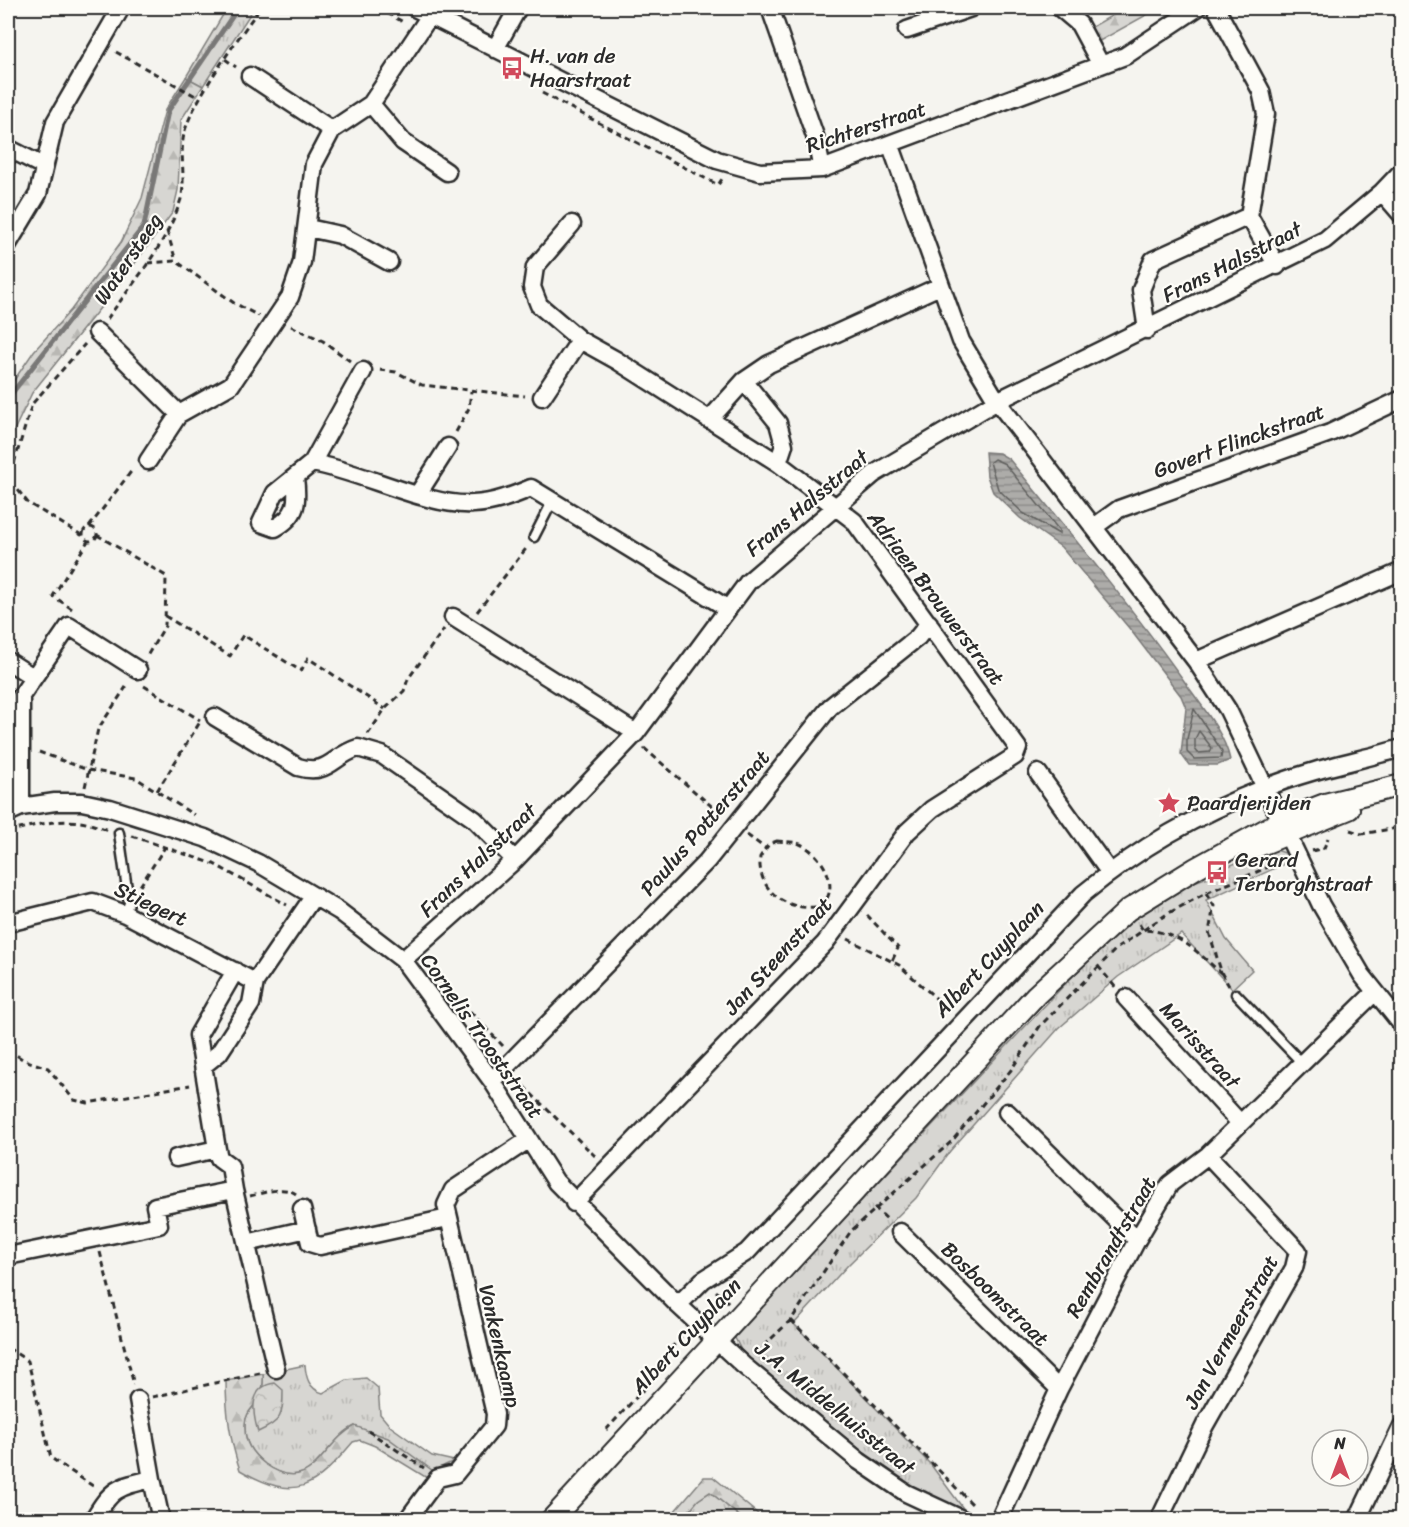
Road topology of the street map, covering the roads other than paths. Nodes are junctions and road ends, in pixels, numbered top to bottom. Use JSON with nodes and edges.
{"nodes":[{"id":1,"x":121,"y":8,"type":"edge"},
{"id":2,"x":518,"y":8,"type":"edge"},
{"id":3,"x":770,"y":8,"type":"edge"},
{"id":4,"x":971,"y":8,"type":"edge"},
{"id":5,"x":1060,"y":8,"type":"edge"},
{"id":6,"x":1197,"y":8,"type":"edge"},
{"id":7,"x":1216,"y":8,"type":"edge"},
{"id":8,"x":947,"y":11,"type":"edge"},
{"id":9,"x":421,"y":18,"type":"edge"},
{"id":10,"x":907,"y":30,"type":"dead end"},
{"id":11,"x":495,"y":49,"type":"junction"},
{"id":12,"x":1101,"y":65,"type":"junction"},
{"id":13,"x":250,"y":76,"type":"dead end"},
{"id":14,"x":371,"y":104,"type":"junction"},
{"id":15,"x":332,"y":130,"type":"junction"},
{"id":16,"x":891,"y":146,"type":"junction"},
{"id":17,"x":8,"y":148,"type":"edge"},
{"id":18,"x":43,"y":166,"type":"junction"},
{"id":19,"x":822,"y":169,"type":"junction"},
{"id":20,"x":1401,"y":171,"type":"edge"},
{"id":21,"x":447,"y":172,"type":"dead end"},
{"id":22,"x":1382,"y":192,"type":"junction"},
{"id":23,"x":1401,"y":215,"type":"edge"},
{"id":24,"x":1249,"y":216,"type":"junction"},
{"id":25,"x":572,"y":224,"type":"dead end"},
{"id":26,"x":308,"y":228,"type":"junction"},
{"id":27,"x":8,"y":244,"type":"edge"},
{"id":28,"x":388,"y":262,"type":"dead end"},
{"id":29,"x":1277,"y":266,"type":"junction"},
{"id":30,"x":940,"y":286,"type":"junction"},
{"id":31,"x":1147,"y":330,"type":"junction"},
{"id":32,"x":97,"y":332,"type":"road end"},
{"id":33,"x":580,"y":340,"type":"junction"},
{"id":34,"x":363,"y":372,"type":"road end"},
{"id":35,"x":744,"y":381,"type":"junction"},
{"id":36,"x":542,"y":397,"type":"road end"},
{"id":37,"x":1401,"y":399,"type":"edge"},
{"id":38,"x":997,"y":401,"type":"junction"},
{"id":39,"x":179,"y":414,"type":"junction"},
{"id":40,"x":709,"y":420,"type":"junction"},
{"id":41,"x":448,"y":447,"type":"road end"},
{"id":42,"x":148,"y":461,"type":"road end"},
{"id":43,"x":777,"y":463,"type":"junction"},
{"id":44,"x":312,"y":464,"type":"junction"},
{"id":45,"x":295,"y":477,"type":"dead end"},
{"id":46,"x":418,"y":494,"type":"junction"},
{"id":47,"x":554,"y":500,"type":"junction"},
{"id":48,"x":835,"y":508,"type":"junction"},
{"id":49,"x":1094,"y":527,"type":"junction"},
{"id":50,"x":534,"y":537,"type":"road end"},
{"id":51,"x":1401,"y":571,"type":"edge"},
{"id":52,"x":727,"y":608,"type":"junction"},
{"id":53,"x":459,"y":621,"type":"road end"},
{"id":54,"x":929,"y":623,"type":"junction"},
{"id":55,"x":8,"y":661,"type":"edge"},
{"id":56,"x":1196,"y":661,"type":"junction"},
{"id":57,"x":33,"y":677,"type":"junction"},
{"id":58,"x":140,"y":678,"type":"road end"},
{"id":59,"x":208,"y":718,"type":"road end"},
{"id":60,"x":14,"y":719,"type":"edge"},
{"id":61,"x":633,"y":735,"type":"junction"},
{"id":62,"x":1018,"y":748,"type":"joint"},
{"id":63,"x":1401,"y":748,"type":"edge"},
{"id":64,"x":1038,"y":773,"type":"dead end"},
{"id":65,"x":1401,"y":786,"type":"edge"},
{"id":66,"x":1266,"y":787,"type":"junction"},
{"id":67,"x":14,"y":810,"type":"edge"},
{"id":68,"x":1285,"y":828,"type":"junction"},
{"id":69,"x":119,"y":833,"type":"road end"},
{"id":70,"x":515,"y":860,"type":"junction"},
{"id":71,"x":1110,"y":873,"type":"junction"},
{"id":72,"x":313,"y":897,"type":"junction"},
{"id":73,"x":127,"y":908,"type":"junction"},
{"id":74,"x":8,"y":923,"type":"edge"},
{"id":75,"x":403,"y":960,"type":"junction"},
{"id":76,"x":235,"y":971,"type":"junction"},
{"id":77,"x":255,"y":982,"type":"junction"},
{"id":78,"x":1375,"y":992,"type":"junction"},
{"id":79,"x":1236,"y":994,"type":"road end"},
{"id":80,"x":1126,"y":998,"type":"road end"},
{"id":81,"x":1401,"y":1024,"type":"edge"},
{"id":82,"x":1302,"y":1063,"type":"junction"},
{"id":83,"x":204,"y":1065,"type":"junction"},
{"id":84,"x":492,"y":1081,"type":"junction"},
{"id":85,"x":1006,"y":1112,"type":"dead end"},
{"id":86,"x":1240,"y":1123,"type":"junction"},
{"id":87,"x":528,"y":1140,"type":"junction"},
{"id":88,"x":217,"y":1149,"type":"junction"},
{"id":89,"x":1208,"y":1155,"type":"junction"},
{"id":90,"x":176,"y":1158,"type":"dead end"},
{"id":91,"x":235,"y":1194,"type":"junction"},
{"id":92,"x":574,"y":1203,"type":"junction"},
{"id":93,"x":302,"y":1209,"type":"road end"},
{"id":94,"x":448,"y":1218,"type":"junction"},
{"id":95,"x":307,"y":1229,"type":"junction"},
{"id":96,"x":900,"y":1232,"type":"dead end"},
{"id":97,"x":1137,"y":1240,"type":"junction"},
{"id":98,"x":247,"y":1244,"type":"junction"},
{"id":99,"x":8,"y":1256,"type":"edge"},
{"id":100,"x":678,"y":1305,"type":"junction"},
{"id":101,"x":716,"y":1339,"type":"junction"},
{"id":102,"x":276,"y":1370,"type":"road end"},
{"id":103,"x":1059,"y":1389,"type":"junction"},
{"id":104,"x":138,"y":1400,"type":"road end"},
{"id":105,"x":1401,"y":1425,"type":"edge"},
{"id":106,"x":152,"y":1479,"type":"junction"},
{"id":107,"x":93,"y":1520,"type":"edge"},
{"id":108,"x":161,"y":1520,"type":"edge"},
{"id":109,"x":407,"y":1520,"type":"edge"},
{"id":110,"x":551,"y":1520,"type":"edge"},
{"id":111,"x":964,"y":1520,"type":"edge"},
{"id":112,"x":999,"y":1520,"type":"edge"},
{"id":113,"x":1159,"y":1520,"type":"edge"},
{"id":114,"x":1357,"y":1520,"type":"edge"}],
"edges":[{"from":1,"to":18,"type":"street"},
{"from":2,"to":11,"type":"street"},
{"from":3,"to":19,"type":"street"},
{"from":4,"to":8,"type":"street"},
{"from":5,"to":12,"type":"street"},
{"from":6,"to":12,"type":"street","name":"Richterstraat"},
{"from":7,"to":24,"type":"street"},
{"from":8,"to":10,"type":"street"},
{"from":9,"to":11,"type":"street","name":"Richterstraat"},
{"from":9,"to":14,"type":"street"},
{"from":11,"to":19,"type":"street","name":"Richterstraat"},
{"from":12,"to":16,"type":"street","name":"Richterstraat"},
{"from":13,"to":15,"type":"street"},
{"from":14,"to":15,"type":"street"},
{"from":14,"to":21,"type":"street"},
{"from":15,"to":26,"type":"street"},
{"from":16,"to":19,"type":"street","name":"Richterstraat"},
{"from":16,"to":30,"type":"street"},
{"from":17,"to":18,"type":"street"},
{"from":18,"to":27,"type":"street"},
{"from":20,"to":22,"type":"street","name":"Frans Halsstraat"},
{"from":22,"to":23,"type":"street"},
{"from":22,"to":29,"type":"street","name":"Frans Halsstraat"},
{"from":24,"to":29,"type":"street"},
{"from":24,"to":31,"type":"street"},
{"from":25,"to":33,"type":"street","name":"Adriaen Brouwerstraat"},
{"from":26,"to":28,"type":"street"},
{"from":26,"to":39,"type":"street"},
{"from":29,"to":31,"type":"street","name":"Frans Halsstraat"},
{"from":30,"to":35,"type":"street"},
{"from":30,"to":38,"type":"street"},
{"from":31,"to":38,"type":"street","name":"Frans Halsstraat"},
{"from":32,"to":39,"type":"street"},
{"from":33,"to":36,"type":"street"},
{"from":33,"to":40,"type":"street","name":"Adriaen Brouwerstraat"},
{"from":34,"to":44,"type":"street"},
{"from":35,"to":40,"type":"street"},
{"from":35,"to":43,"type":"street"},
{"from":37,"to":49,"type":"street","name":"Govert Flinckstraat"},
{"from":38,"to":48,"type":"street","name":"Frans Halsstraat"},
{"from":38,"to":49,"type":"street"},
{"from":39,"to":42,"type":"street"},
{"from":40,"to":43,"type":"street","name":"Adriaen Brouwerstraat"},
{"from":41,"to":46,"type":"street"},
{"from":43,"to":48,"type":"street","name":"Adriaen Brouwerstraat"},
{"from":44,"to":45,"type":"street"},
{"from":44,"to":46,"type":"street"},
{"from":46,"to":47,"type":"street"},
{"from":47,"to":50,"type":"lane"},
{"from":47,"to":52,"type":"street"},
{"from":48,"to":52,"type":"street","name":"Frans Halsstraat"},
{"from":48,"to":54,"type":"street","name":"Adriaen Brouwerstraat"},
{"from":49,"to":56,"type":"street"},
{"from":51,"to":56,"type":"street"},
{"from":52,"to":61,"type":"street","name":"Frans Halsstraat"},
{"from":53,"to":61,"type":"street"},
{"from":54,"to":62,"type":"street","name":"Adriaen Brouwerstraat"},
{"from":54,"to":84,"type":"street","name":"Paulus Potterstraat"},
{"from":55,"to":57,"type":"street"},
{"from":56,"to":66,"type":"street"},
{"from":57,"to":58,"type":"street","name":"Cornelis Trooststraat"},
{"from":57,"to":60,"type":"street","name":"Cornelis Trooststraat"},
{"from":59,"to":70,"type":"street"},
{"from":60,"to":67,"type":"street","name":"Cornelis Trooststraat"},
{"from":61,"to":70,"type":"street","name":"Frans Halsstraat"},
{"from":62,"to":92,"type":"street","name":"Jan Steenstraat"},
{"from":63,"to":66,"type":"street","name":"Albert Cuyplaan"},
{"from":64,"to":71,"type":"street"},
{"from":65,"to":68,"type":"street","name":"Albert Cuyplaan"},
{"from":66,"to":68,"type":"street"},
{"from":66,"to":71,"type":"street","name":"Albert Cuyplaan"},
{"from":67,"to":72,"type":"street","name":"Cornelis Trooststraat"},
{"from":68,"to":78,"type":"street"},
{"from":68,"to":101,"type":"street","name":"Albert Cuyplaan"},
{"from":69,"to":73,"type":"lane"},
{"from":70,"to":75,"type":"street","name":"Frans Halsstraat"},
{"from":71,"to":100,"type":"street","name":"Albert Cuyplaan"},
{"from":72,"to":75,"type":"street","name":"Cornelis Trooststraat"},
{"from":72,"to":77,"type":"street"},
{"from":73,"to":74,"type":"street","name":"Stiegert"},
{"from":73,"to":76,"type":"street","name":"Stiegert"},
{"from":75,"to":84,"type":"street","name":"Cornelis Trooststraat"},
{"from":76,"to":77,"type":"street","name":"Stiegert"},
{"from":76,"to":83,"type":"street"},
{"from":77,"to":83,"type":"street"},
{"from":78,"to":81,"type":"street"},
{"from":78,"to":82,"type":"street","name":"Rembrandtstraat"},
{"from":79,"to":82,"type":"lane"},
{"from":80,"to":86,"type":"street","name":"Marisstraat"},
{"from":82,"to":86,"type":"street","name":"Rembrandtstraat"},
{"from":83,"to":88,"type":"street"},
{"from":84,"to":87,"type":"street","name":"Cornelis Trooststraat"},
{"from":85,"to":97,"type":"street"},
{"from":86,"to":89,"type":"street","name":"Rembrandtstraat"},
{"from":87,"to":92,"type":"street","name":"Cornelis Trooststraat"},
{"from":87,"to":94,"type":"street","name":"Vonkenkaamp"},
{"from":88,"to":90,"type":"street"},
{"from":88,"to":91,"type":"street"},
{"from":89,"to":97,"type":"street","name":"Rembrandtstraat"},
{"from":89,"to":113,"type":"street","name":"Jan Vermeerstraat"},
{"from":91,"to":98,"type":"street"},
{"from":91,"to":99,"type":"street"},
{"from":92,"to":100,"type":"street","name":"Cornelis Trooststraat"},
{"from":93,"to":95,"type":"street"},
{"from":94,"to":95,"type":"street"},
{"from":94,"to":109,"type":"street","name":"Vonkenkaamp"},
{"from":95,"to":98,"type":"street"},
{"from":96,"to":103,"type":"street","name":"Bosboomstraat"},
{"from":97,"to":103,"type":"street","name":"Rembrandtstraat"},
{"from":98,"to":102,"type":"street"},
{"from":100,"to":101,"type":"street","name":"Cornelis Trooststraat"},
{"from":101,"to":110,"type":"street","name":"Albert Cuyplaan"},
{"from":101,"to":111,"type":"street","name":"J.A. Middelhuisstraat"},
{"from":103,"to":112,"type":"street","name":"Rembrandtstraat"},
{"from":104,"to":106,"type":"street"},
{"from":105,"to":114,"type":"street"},
{"from":106,"to":107,"type":"street"},
{"from":106,"to":108,"type":"street"}]}
